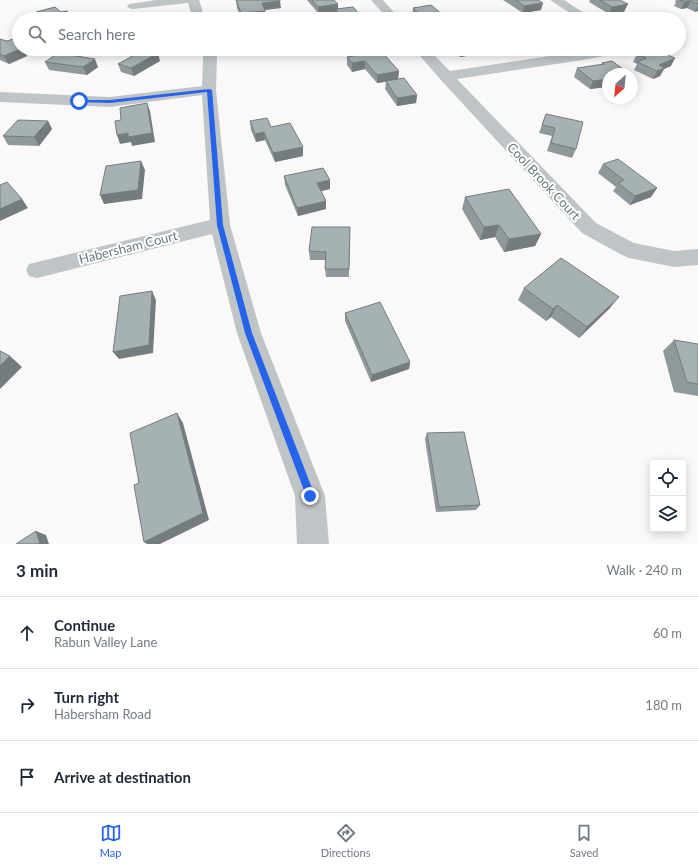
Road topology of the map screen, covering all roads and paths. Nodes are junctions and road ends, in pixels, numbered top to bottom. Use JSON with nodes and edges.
{"nodes":[{"id":1,"x":187,"y":0,"type":"edge"},
{"id":2,"x":193,"y":0,"type":"edge"},
{"id":3,"x":376,"y":0,"type":"edge"},
{"id":4,"x":556,"y":0,"type":"edge"},
{"id":5,"x":133,"y":6,"type":"dead end"},
{"id":6,"x":197,"y":12,"type":"edge"},
{"id":7,"x":387,"y":12,"type":"edge"},
{"id":8,"x":576,"y":12,"type":"edge"},
{"id":9,"x":210,"y":56,"type":"edge"},
{"id":10,"x":427,"y":56,"type":"edge"},
{"id":11,"x":582,"y":56,"type":"edge"},
{"id":12,"x":445,"y":76,"type":"junction"},
{"id":13,"x":209,"y":90,"type":"junction"},
{"id":14,"x":0,"y":97,"type":"edge"},
{"id":15,"x":220,"y":225,"type":"junction"},
{"id":16,"x":698,"y":257,"type":"edge"},
{"id":17,"x":37,"y":270,"type":"dead end"},
{"id":18,"x":313,"y":544,"type":"edge"}],
"edges":[{"from":1,"to":5,"type":"street"},
{"from":2,"to":6,"type":"street"},
{"from":3,"to":7,"type":"street"},
{"from":4,"to":8,"type":"street"},
{"from":9,"to":13,"type":"street"},
{"from":10,"to":12,"type":"street","name":"Cool Brook Court"},
{"from":11,"to":12,"type":"street"},
{"from":12,"to":16,"type":"street","name":"Cool Brook Court"},
{"from":13,"to":14,"type":"street"},
{"from":13,"to":15,"type":"street"},
{"from":15,"to":17,"type":"street","name":"Habersham Court"},
{"from":15,"to":18,"type":"street"}]}
